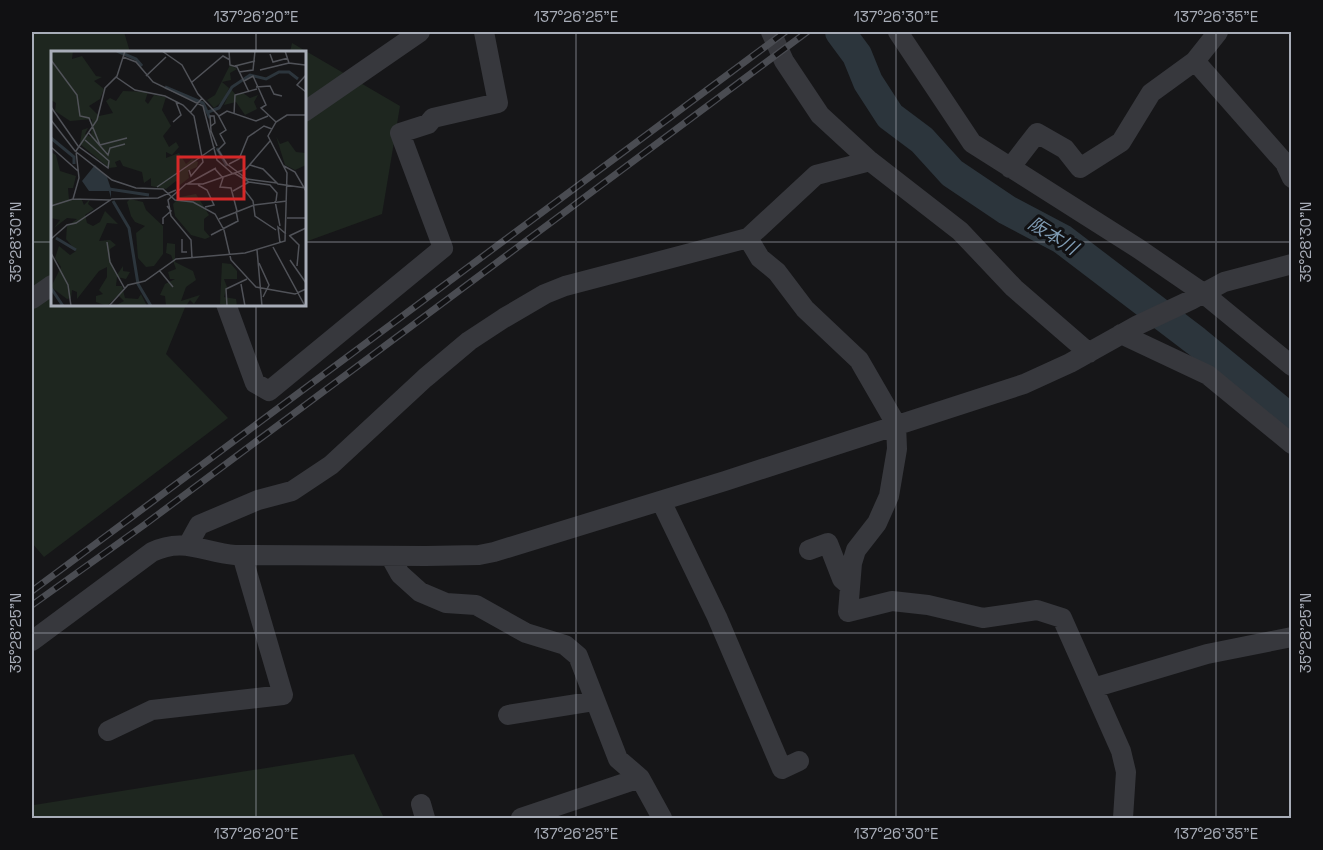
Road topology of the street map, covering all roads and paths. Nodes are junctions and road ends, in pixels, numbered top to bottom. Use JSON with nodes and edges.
{"nodes":[{"id":1,"x":420,"y":32,"type":"edge"},
{"id":2,"x":484,"y":32,"type":"edge"},
{"id":3,"x":771,"y":32,"type":"edge"},
{"id":4,"x":898,"y":32,"type":"edge"},
{"id":5,"x":1218,"y":32,"type":"edge"},
{"id":6,"x":1194,"y":61,"type":"junction"},
{"id":7,"x":306,"y":111,"type":"edge"},
{"id":8,"x":870,"y":161,"type":"junction"},
{"id":9,"x":1010,"y":168,"type":"junction"},
{"id":10,"x":1292,"y":178,"type":"edge"},
{"id":11,"x":748,"y":238,"type":"junction"},
{"id":12,"x":1292,"y":264,"type":"edge"},
{"id":13,"x":51,"y":286,"type":"edge"},
{"id":14,"x":1197,"y":297,"type":"junction"},
{"id":15,"x":32,"y":299,"type":"edge"},
{"id":16,"x":227,"y":306,"type":"edge"},
{"id":17,"x":1129,"y":330,"type":"junction"},
{"id":18,"x":1089,"y":353,"type":"junction"},
{"id":19,"x":1292,"y":366,"type":"edge"},
{"id":20,"x":896,"y":424,"type":"junction"},
{"id":21,"x":1292,"y":444,"type":"edge"},
{"id":22,"x":661,"y":501,"type":"junction"},
{"id":23,"x":188,"y":545,"type":"junction"},
{"id":24,"x":809,"y":550,"type":"dead end"},
{"id":25,"x":242,"y":555,"type":"junction"},
{"id":26,"x":390,"y":556,"type":"junction"},
{"id":27,"x":850,"y":586,"type":"junction"},
{"id":28,"x":1292,"y":637,"type":"edge"},
{"id":29,"x":32,"y":641,"type":"edge"},
{"id":30,"x":1093,"y":688,"type":"junction"},
{"id":31,"x":596,"y":700,"type":"junction"},
{"id":32,"x":508,"y":715,"type":"dead end"},
{"id":33,"x":108,"y":732,"type":"dead end"},
{"id":34,"x":799,"y":761,"type":"dead end"},
{"id":35,"x":640,"y":778,"type":"junction"},
{"id":36,"x":521,"y":819,"type":"edge"},
{"id":37,"x":662,"y":819,"type":"edge"},
{"id":38,"x":1123,"y":819,"type":"edge"}],
"edges":[{"from":1,"to":7,"type":"street"},
{"from":2,"to":16,"type":"street"},
{"from":3,"to":8,"type":"street"},
{"from":4,"to":9,"type":"street"},
{"from":5,"to":6,"type":"street"},
{"from":6,"to":9,"type":"street"},
{"from":6,"to":10,"type":"street"},
{"from":8,"to":11,"type":"street"},
{"from":8,"to":18,"type":"street"},
{"from":9,"to":14,"type":"street"},
{"from":11,"to":20,"type":"street"},
{"from":11,"to":23,"type":"street"},
{"from":12,"to":14,"type":"street"},
{"from":13,"to":15,"type":"street"},
{"from":14,"to":17,"type":"street"},
{"from":14,"to":19,"type":"street"},
{"from":17,"to":18,"type":"street"},
{"from":17,"to":21,"type":"street"},
{"from":18,"to":20,"type":"street"},
{"from":20,"to":22,"type":"street"},
{"from":20,"to":27,"type":"street"},
{"from":22,"to":26,"type":"street"},
{"from":22,"to":34,"type":"street"},
{"from":23,"to":25,"type":"street"},
{"from":23,"to":29,"type":"street"},
{"from":24,"to":27,"type":"street"},
{"from":25,"to":26,"type":"street"},
{"from":25,"to":33,"type":"street"},
{"from":26,"to":31,"type":"street"},
{"from":27,"to":30,"type":"street"},
{"from":28,"to":30,"type":"street"},
{"from":30,"to":38,"type":"street"},
{"from":31,"to":32,"type":"street"},
{"from":31,"to":35,"type":"street"},
{"from":35,"to":36,"type":"street"},
{"from":35,"to":37,"type":"street"}]}
